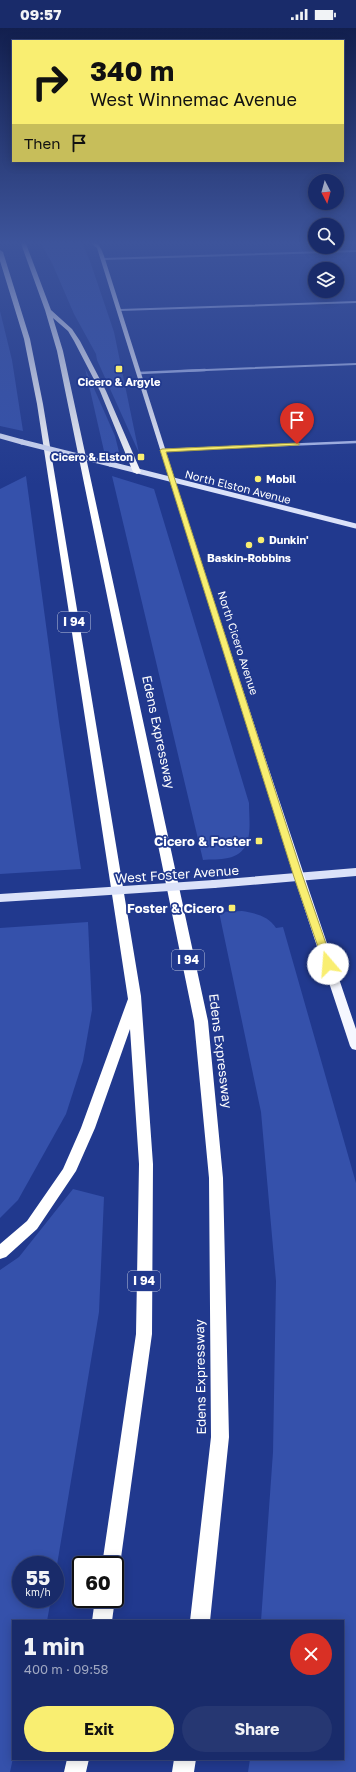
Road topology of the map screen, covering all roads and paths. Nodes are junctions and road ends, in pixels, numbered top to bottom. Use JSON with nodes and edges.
{"nodes":[{"id":1,"x":22,"y":322,"type":"edge"},
{"id":2,"x":52,"y":322,"type":"edge"},
{"id":3,"x":62,"y":322,"type":"edge"},
{"id":4,"x":124,"y":322,"type":"edge"},
{"id":5,"x":356,"y":364,"type":"edge"},
{"id":6,"x":139,"y":373,"type":"junction"},
{"id":7,"x":0,"y":436,"type":"edge"},
{"id":8,"x":356,"y":442,"type":"edge"},
{"id":9,"x":162,"y":450,"type":"junction"},
{"id":10,"x":137,"y":472,"type":"junction"},
{"id":11,"x":172,"y":481,"type":"junction"},
{"id":12,"x":356,"y":526,"type":"edge"},
{"id":13,"x":356,"y":872,"type":"edge"},
{"id":14,"x":299,"y":877,"type":"junction"},
{"id":15,"x":0,"y":898,"type":"edge"},
{"id":16,"x":134,"y":996,"type":"junction"},
{"id":17,"x":356,"y":1046,"type":"edge"},
{"id":18,"x":0,"y":1253,"type":"edge"},
{"id":19,"x":112,"y":1556,"type":"edge"},
{"id":20,"x":104,"y":1608,"type":"edge"},
{"id":21,"x":102,"y":1620,"type":"edge"},
{"id":22,"x":200,"y":1620,"type":"edge"},
{"id":23,"x":78,"y":1760,"type":"edge"},
{"id":24,"x":185,"y":1760,"type":"edge"},
{"id":25,"x":75,"y":1772,"type":"edge"},
{"id":26,"x":183,"y":1772,"type":"edge"}],
"edges":[{"from":1,"to":16,"type":"highway","number":"I 94"},
{"from":2,"to":22,"type":"highway","name":"Edens Expressway","number":"I 94"},
{"from":3,"to":10,"type":"highway"},
{"from":4,"to":6,"type":"main road","name":"North Cicero Avenue"},
{"from":5,"to":6,"type":"street"},
{"from":6,"to":9,"type":"main road","name":"North Cicero Avenue"},
{"from":7,"to":10,"type":"main road","name":"North Elston Avenue","bridge":true},
{"from":8,"to":9,"type":"street"},
{"from":9,"to":11,"type":"main road","name":"North Cicero Avenue"},
{"from":10,"to":11,"type":"main road","name":"North Elston Avenue"},
{"from":11,"to":12,"type":"main road","name":"North Elston Avenue"},
{"from":11,"to":14,"type":"main road","name":"North Cicero Avenue"},
{"from":13,"to":14,"type":"main road","name":"West Foster Avenue"},
{"from":14,"to":15,"type":"main road","name":"West Foster Avenue","bridge":true},
{"from":14,"to":17,"type":"main road","name":"North Cicero Avenue"},
{"from":16,"to":18,"type":"highway"},
{"from":16,"to":19,"type":"highway","number":"I 94"},
{"from":20,"to":21,"type":"highway"},
{"from":23,"to":25,"type":"highway"},
{"from":24,"to":26,"type":"highway"}]}
